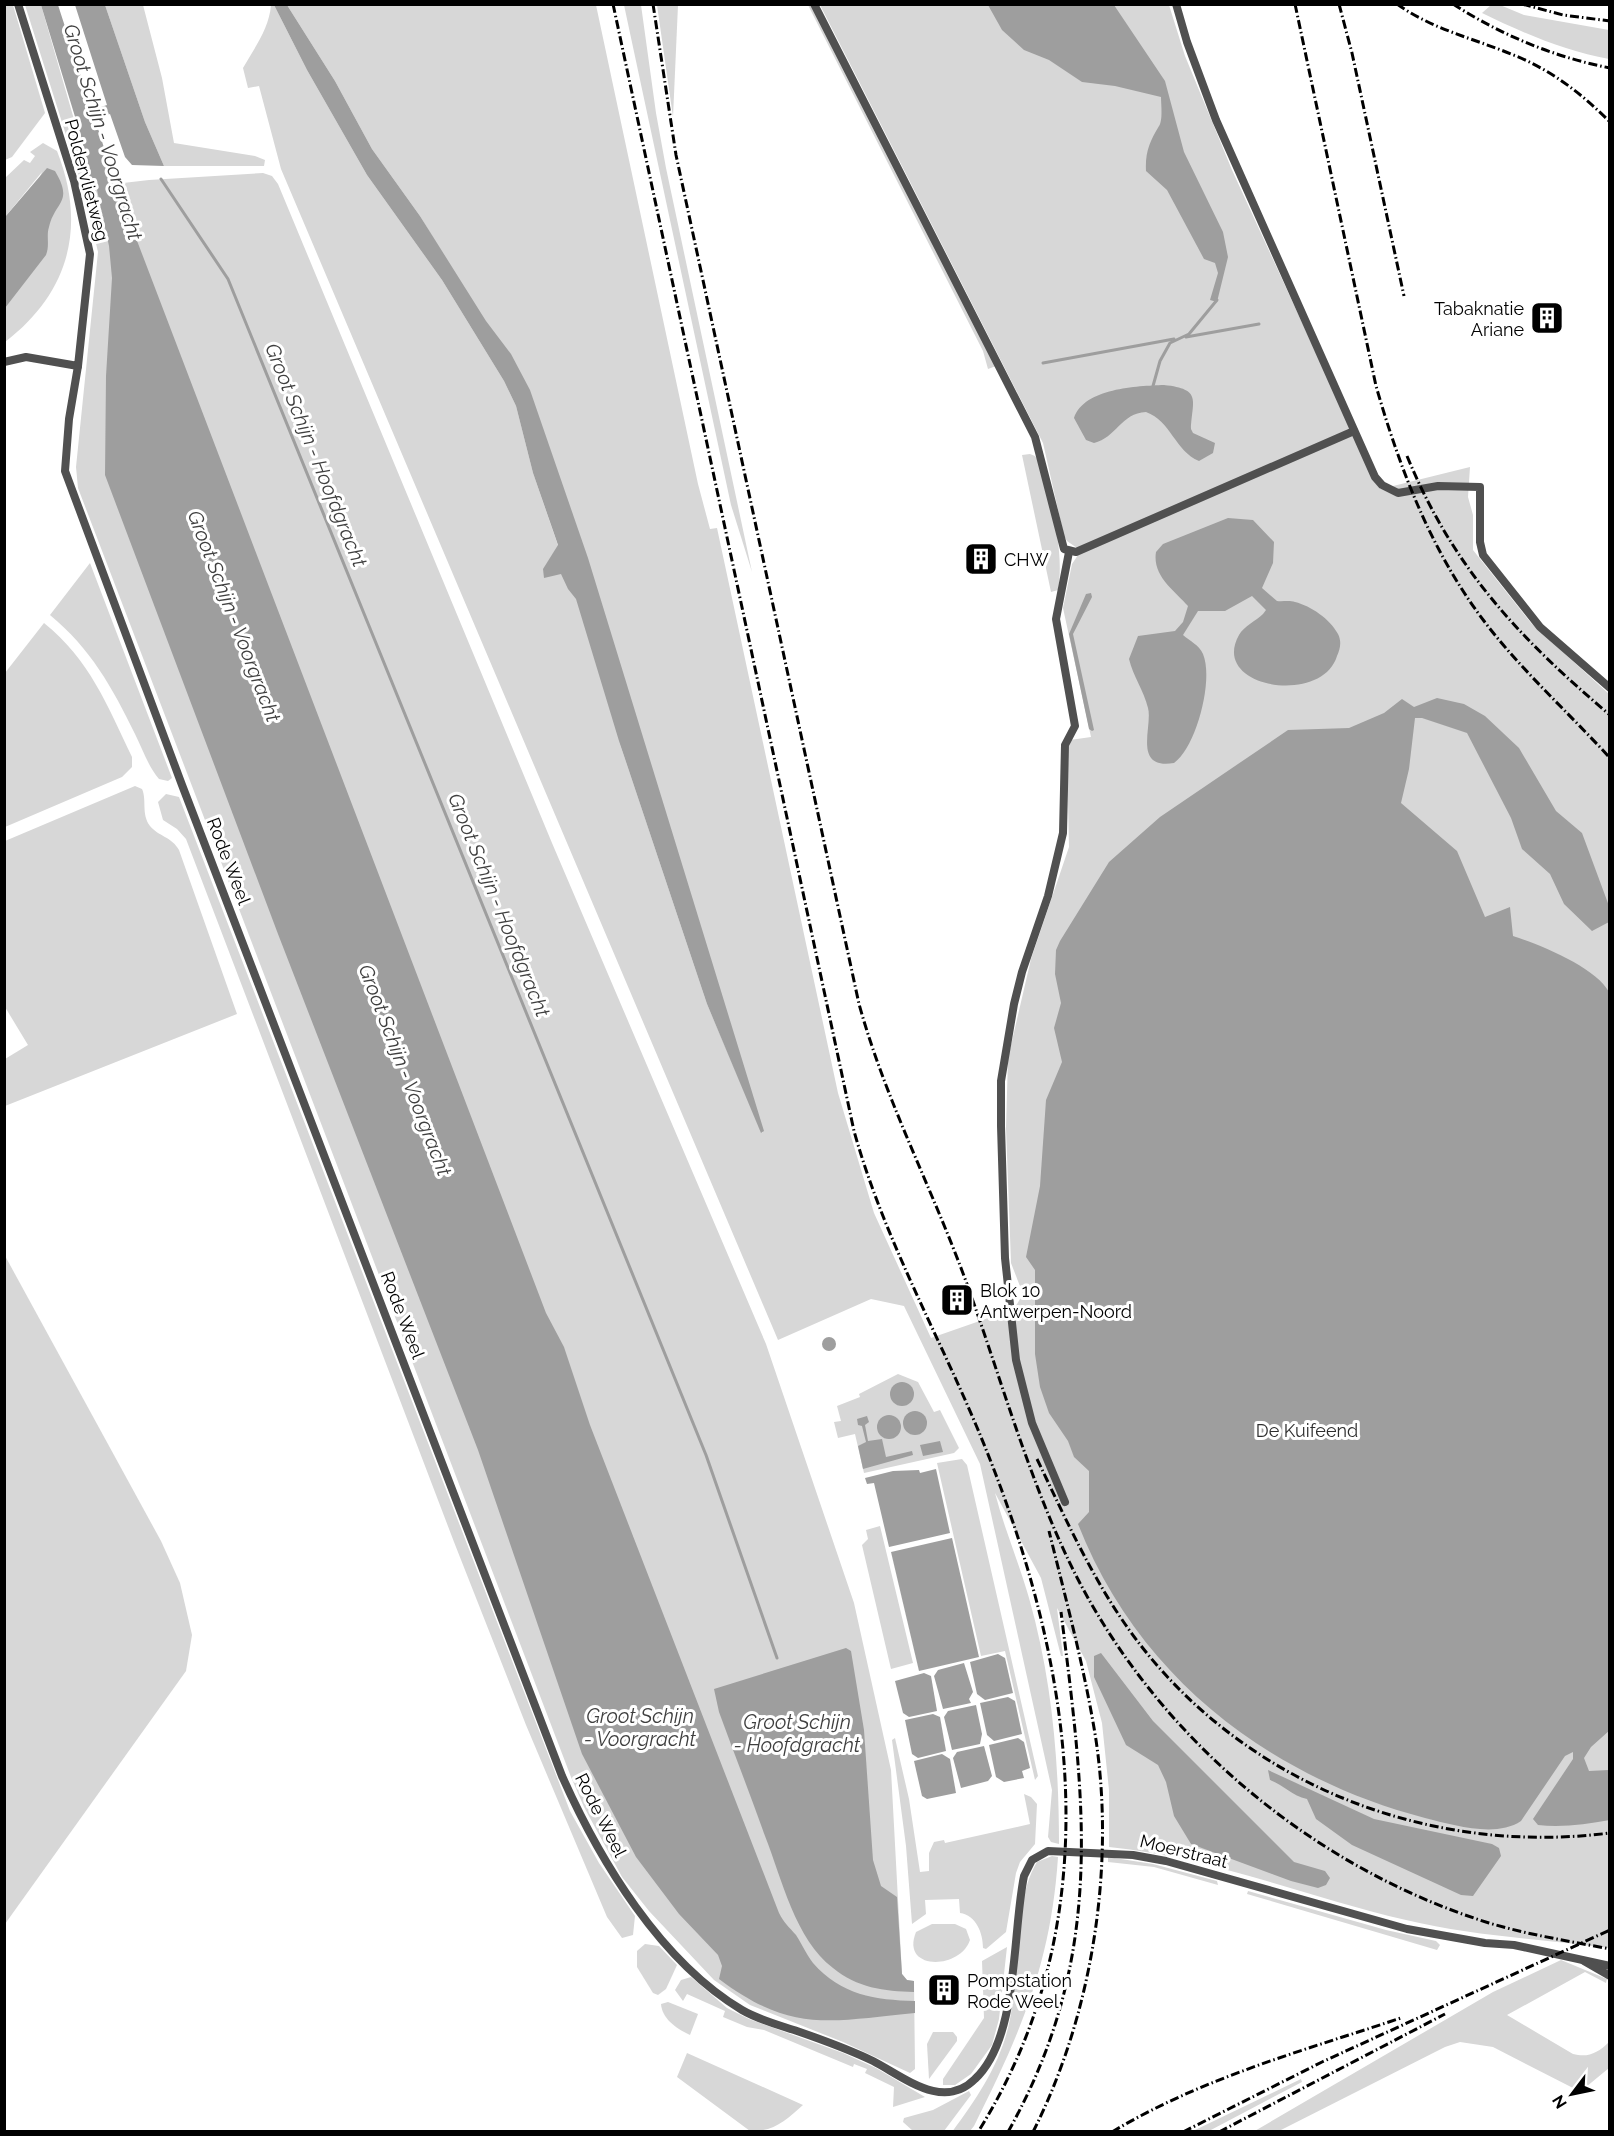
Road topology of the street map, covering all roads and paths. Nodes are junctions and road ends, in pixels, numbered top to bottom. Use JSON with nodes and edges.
{"nodes":[{"id":1,"x":18,"y":4,"type":"edge"},
{"id":2,"x":814,"y":4,"type":"edge"},
{"id":3,"x":1176,"y":4,"type":"edge"},
{"id":4,"x":4,"y":362,"type":"edge"},
{"id":5,"x":78,"y":366,"type":"junction"},
{"id":6,"x":1354,"y":431,"type":"junction"},
{"id":7,"x":1069,"y":552,"type":"junction"},
{"id":8,"x":1610,"y":688,"type":"edge"},
{"id":9,"x":1065,"y":1502,"type":"dead end"},
{"id":10,"x":1578,"y":1958,"type":"junction"},
{"id":11,"x":1610,"y":1966,"type":"edge"},
{"id":12,"x":1610,"y":1976,"type":"edge"},
{"id":13,"x":953,"y":2092,"type":"joint"}],
"edges":[{"from":1,"to":5,"type":"street","name":"Poldervlietweg"},
{"from":2,"to":7,"type":"street"},
{"from":3,"to":6,"type":"street"},
{"from":4,"to":5,"type":"street"},
{"from":5,"to":13,"type":"street","name":"Rode Weel"},
{"from":6,"to":7,"type":"street"},
{"from":6,"to":8,"type":"street"},
{"from":7,"to":9,"type":"street"},
{"from":10,"to":11,"type":"street","name":"Moerstraat"},
{"from":10,"to":12,"type":"street","name":"Moerstraat"},
{"from":10,"to":13,"type":"street","name":"Moerstraat"}]}
